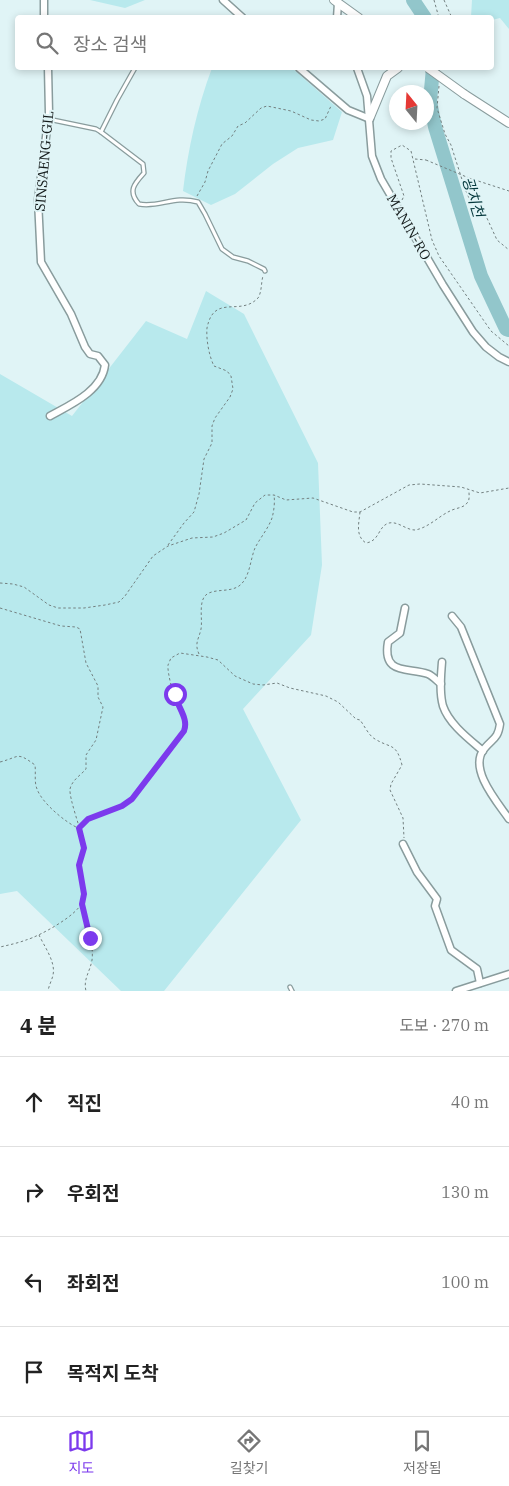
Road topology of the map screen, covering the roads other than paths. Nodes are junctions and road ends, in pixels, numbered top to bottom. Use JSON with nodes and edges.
{"nodes":[{"id":1,"x":44,"y":0,"type":"edge"},
{"id":2,"x":223,"y":0,"type":"edge"},
{"id":3,"x":336,"y":1,"type":"edge"},
{"id":4,"x":44,"y":15,"type":"edge"},
{"id":5,"x":240,"y":15,"type":"edge"},
{"id":6,"x":337,"y":15,"type":"edge"},
{"id":7,"x":354,"y":15,"type":"edge"},
{"id":8,"x":48,"y":70,"type":"edge"},
{"id":9,"x":134,"y":70,"type":"edge"},
{"id":10,"x":302,"y":70,"type":"edge"},
{"id":11,"x":358,"y":70,"type":"edge"},
{"id":12,"x":395,"y":70,"type":"edge"},
{"id":13,"x":432,"y":70,"type":"edge"},
{"id":14,"x":48,"y":118,"type":"junction"},
{"id":15,"x":370,"y":118,"type":"junction"},
{"id":16,"x":509,"y":123,"type":"edge"},
{"id":17,"x":101,"y":132,"type":"junction"},
{"id":18,"x":265,"y":271,"type":"road end"},
{"id":19,"x":509,"y":362,"type":"edge"},
{"id":20,"x":50,"y":416,"type":"dead end"},
{"id":21,"x":405,"y":608,"type":"dead end"},
{"id":22,"x":452,"y":616,"type":"dead end"},
{"id":23,"x":442,"y":662,"type":"dead end"},
{"id":24,"x":441,"y":684,"type":"junction"},
{"id":25,"x":483,"y":751,"type":"junction"},
{"id":26,"x":509,"y":819,"type":"edge"},
{"id":27,"x":403,"y":844,"type":"road end"},
{"id":28,"x":509,"y":974,"type":"edge"},
{"id":29,"x":480,"y":983,"type":"junction"},
{"id":30,"x":456,"y":991,"type":"edge"}],
"edges":[{"from":1,"to":4,"type":"street"},
{"from":2,"to":5,"type":"street"},
{"from":3,"to":6,"type":"street"},
{"from":3,"to":7,"type":"street"},
{"from":8,"to":14,"type":"street","name":"SINSAENG-GIL"},
{"from":9,"to":17,"type":"lane"},
{"from":10,"to":15,"type":"street"},
{"from":11,"to":15,"type":"street","name":"MANIN-RO"},
{"from":12,"to":15,"type":"street"},
{"from":13,"to":16,"type":"street","bridge":true},
{"from":14,"to":17,"type":"lane"},
{"from":14,"to":20,"type":"street","name":"SINSAENG-GIL"},
{"from":15,"to":19,"type":"street","name":"MANIN-RO"},
{"from":17,"to":18,"type":"lane"},
{"from":21,"to":24,"type":"street"},
{"from":22,"to":25,"type":"street"},
{"from":23,"to":24,"type":"street"},
{"from":24,"to":25,"type":"street"},
{"from":25,"to":26,"type":"street"},
{"from":27,"to":29,"type":"street"},
{"from":28,"to":29,"type":"street"},
{"from":29,"to":30,"type":"street"}]}
